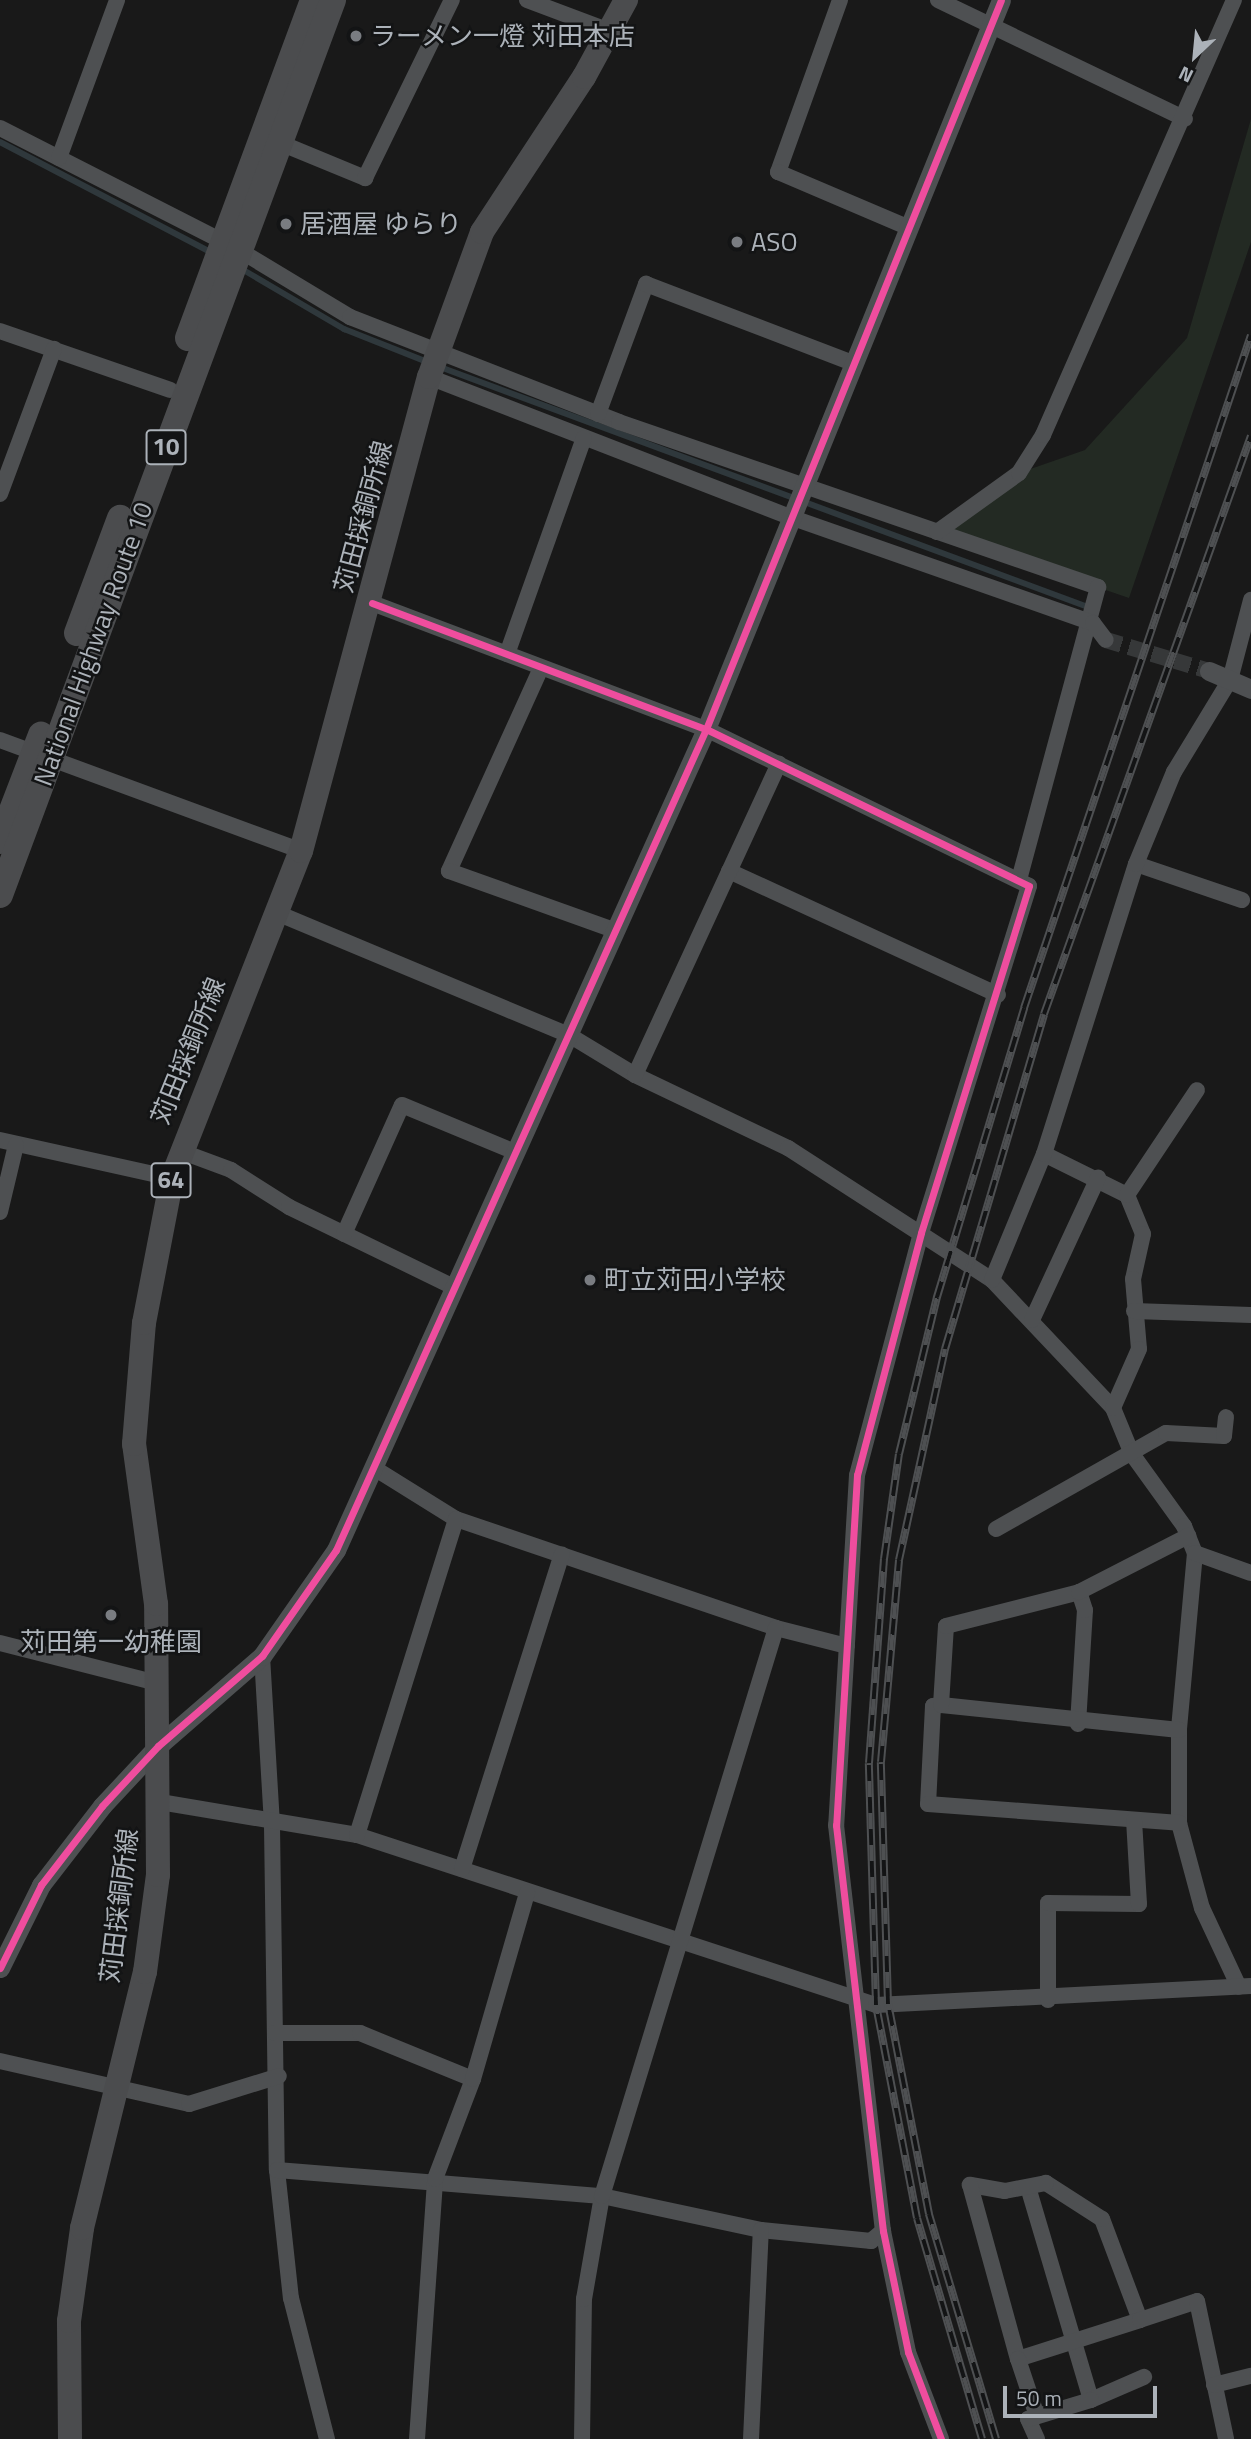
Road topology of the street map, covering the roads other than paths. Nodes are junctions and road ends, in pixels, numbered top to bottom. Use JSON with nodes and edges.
{"nodes":[{"id":1,"x":117,"y":0,"type":"edge"},
{"id":2,"x":313,"y":0,"type":"edge"},
{"id":3,"x":333,"y":0,"type":"edge"},
{"id":4,"x":452,"y":0,"type":"edge"},
{"id":5,"x":527,"y":0,"type":"edge"},
{"id":6,"x":626,"y":0,"type":"edge"},
{"id":7,"x":840,"y":0,"type":"edge"},
{"id":8,"x":938,"y":0,"type":"edge"},
{"id":9,"x":1001,"y":0,"type":"edge"},
{"id":10,"x":1234,"y":0,"type":"edge"},
{"id":11,"x":990,"y":27,"type":"junction"},
{"id":12,"x":612,"y":32,"type":"junction"},
{"id":13,"x":1185,"y":119,"type":"junction"},
{"id":14,"x":0,"y":128,"type":"edge"},
{"id":15,"x":270,"y":139,"type":"junction"},
{"id":16,"x":59,"y":158,"type":"junction"},
{"id":17,"x":909,"y":228,"type":"junction"},
{"id":18,"x":230,"y":246,"type":"junction"},
{"id":19,"x":0,"y":331,"type":"edge"},
{"id":20,"x":54,"y":349,"type":"junction"},
{"id":21,"x":440,"y":349,"type":"junction"},
{"id":22,"x":855,"y":364,"type":"junction"},
{"id":23,"x":429,"y":377,"type":"junction"},
{"id":24,"x":170,"y":390,"type":"junction"},
{"id":25,"x":598,"y":414,"type":"junction"},
{"id":26,"x":584,"y":438,"type":"junction"},
{"id":27,"x":807,"y":485,"type":"junction"},
{"id":28,"x":0,"y":494,"type":"edge"},
{"id":29,"x":793,"y":518,"type":"junction"},
{"id":30,"x":937,"y":532,"type":"junction"},
{"id":31,"x":1251,"y":600,"type":"edge"},
{"id":32,"x":372,"y":603,"type":"junction"},
{"id":33,"x":1093,"y":623,"type":"junction"},
{"id":34,"x":1106,"y":640,"type":"tunnel mouth"},
{"id":35,"x":507,"y":654,"type":"junction"},
{"id":36,"x":541,"y":668,"type":"junction"},
{"id":37,"x":1209,"y":671,"type":"tunnel mouth"},
{"id":38,"x":1230,"y":680,"type":"junction"},
{"id":39,"x":1251,"y":689,"type":"edge"},
{"id":40,"x":706,"y":729,"type":"junction"},
{"id":41,"x":0,"y":740,"type":"edge"},
{"id":42,"x":44,"y":753,"type":"junction"},
{"id":43,"x":779,"y":764,"type":"junction"},
{"id":44,"x":0,"y":841,"type":"edge"},
{"id":45,"x":301,"y":851,"type":"junction"},
{"id":46,"x":1136,"y":864,"type":"junction"},
{"id":47,"x":729,"y":871,"type":"junction"},
{"id":48,"x":1020,"y":876,"type":"junction"},
{"id":49,"x":0,"y":895,"type":"edge"},
{"id":50,"x":1242,"y":900,"type":"dead end"},
{"id":51,"x":277,"y":913,"type":"junction"},
{"id":52,"x":614,"y":930,"type":"junction"},
{"id":53,"x":998,"y":995,"type":"junction"},
{"id":54,"x":569,"y":1035,"type":"junction"},
{"id":55,"x":635,"y":1075,"type":"junction"},
{"id":56,"x":1196,"y":1090,"type":"dead end"},
{"id":57,"x":0,"y":1140,"type":"edge"},
{"id":58,"x":16,"y":1146,"type":"junction"},
{"id":59,"x":180,"y":1151,"type":"junction"},
{"id":60,"x":515,"y":1152,"type":"junction"},
{"id":61,"x":1044,"y":1154,"type":"junction"},
{"id":62,"x":172,"y":1178,"type":"junction"},
{"id":63,"x":1098,"y":1178,"type":"junction"},
{"id":64,"x":1127,"y":1195,"type":"junction"},
{"id":65,"x":0,"y":1212,"type":"edge"},
{"id":66,"x":921,"y":1233,"type":"junction"},
{"id":67,"x":344,"y":1234,"type":"junction"},
{"id":68,"x":992,"y":1280,"type":"junction"},
{"id":69,"x":454,"y":1287,"type":"junction"},
{"id":70,"x":1134,"y":1311,"type":"junction"},
{"id":71,"x":1251,"y":1315,"type":"edge"},
{"id":72,"x":1032,"y":1320,"type":"junction"},
{"id":73,"x":1112,"y":1408,"type":"junction"},
{"id":74,"x":1226,"y":1417,"type":"dead end"},
{"id":75,"x":1132,"y":1454,"type":"junction"},
{"id":76,"x":374,"y":1468,"type":"junction"},
{"id":77,"x":456,"y":1519,"type":"junction"},
{"id":78,"x":996,"y":1529,"type":"dead end"},
{"id":79,"x":1188,"y":1536,"type":"junction"},
{"id":80,"x":1195,"y":1553,"type":"junction"},
{"id":81,"x":562,"y":1554,"type":"junction"},
{"id":82,"x":1251,"y":1573,"type":"edge"},
{"id":83,"x":1079,"y":1592,"type":"junction"},
{"id":84,"x":776,"y":1628,"type":"junction"},
{"id":85,"x":0,"y":1643,"type":"edge"},
{"id":86,"x":847,"y":1646,"type":"junction"},
{"id":87,"x":262,"y":1656,"type":"junction"},
{"id":88,"x":157,"y":1683,"type":"junction"},
{"id":89,"x":941,"y":1705,"type":"junction"},
{"id":90,"x":1078,"y":1724,"type":"junction"},
{"id":91,"x":1179,"y":1730,"type":"junction"},
{"id":92,"x":158,"y":1746,"type":"junction"},
{"id":93,"x":160,"y":1802,"type":"junction"},
{"id":94,"x":1134,"y":1820,"type":"junction"},
{"id":95,"x":1179,"y":1823,"type":"junction"},
{"id":96,"x":272,"y":1826,"type":"junction"},
{"id":97,"x":357,"y":1835,"type":"junction"},
{"id":98,"x":463,"y":1869,"type":"junction"},
{"id":99,"x":527,"y":1894,"type":"junction"},
{"id":100,"x":682,"y":1944,"type":"junction"},
{"id":101,"x":0,"y":1968,"type":"edge"},
{"id":102,"x":1245,"y":1986,"type":"edge"},
{"id":103,"x":852,"y":2000,"type":"junction"},
{"id":104,"x":1048,"y":2000,"type":"junction"},
{"id":105,"x":275,"y":2033,"type":"junction"},
{"id":106,"x":0,"y":2061,"type":"edge"},
{"id":107,"x":279,"y":2076,"type":"junction"},
{"id":108,"x":473,"y":2079,"type":"junction"},
{"id":109,"x":113,"y":2089,"type":"junction"},
{"id":110,"x":277,"y":2170,"type":"junction"},
{"id":111,"x":435,"y":2179,"type":"junction"},
{"id":112,"x":1028,"y":2187,"type":"junction"},
{"id":113,"x":601,"y":2196,"type":"junction"},
{"id":114,"x":761,"y":2230,"type":"junction"},
{"id":115,"x":883,"y":2231,"type":"junction"},
{"id":116,"x":1140,"y":2320,"type":"junction"},
{"id":117,"x":1074,"y":2341,"type":"junction"},
{"id":118,"x":1018,"y":2359,"type":"junction"},
{"id":119,"x":1251,"y":2376,"type":"edge"},
{"id":120,"x":1144,"y":2377,"type":"dead end"},
{"id":121,"x":1213,"y":2385,"type":"junction"},
{"id":122,"x":1091,"y":2400,"type":"junction"},
{"id":123,"x":1037,"y":2416,"type":"junction"},
{"id":124,"x":70,"y":2439,"type":"edge"},
{"id":125,"x":327,"y":2439,"type":"edge"},
{"id":126,"x":418,"y":2439,"type":"edge"},
{"id":127,"x":582,"y":2439,"type":"edge"},
{"id":128,"x":751,"y":2439,"type":"edge"},
{"id":129,"x":941,"y":2439,"type":"edge"},
{"id":130,"x":1037,"y":2439,"type":"edge"},
{"id":131,"x":1226,"y":2439,"type":"edge"}],
"edges":[{"from":1,"to":16,"type":"street"},
{"from":2,"to":15,"type":"highway","name":"National Highway Route 10","number":"10"},
{"from":3,"to":15,"type":"highway","name":"National Highway Route 10","number":"10"},
{"from":4,"to":15,"type":"street"},
{"from":5,"to":12,"type":"street"},
{"from":6,"to":12,"type":"main road","name":"苅田採銅所線","number":"64"},
{"from":7,"to":17,"type":"street"},
{"from":8,"to":11,"type":"street"},
{"from":9,"to":11,"type":"street"},
{"from":10,"to":13,"type":"street"},
{"from":11,"to":13,"type":"street"},
{"from":11,"to":17,"type":"street"},
{"from":12,"to":21,"type":"main road","name":"苅田採銅所線","number":"64"},
{"from":13,"to":30,"type":"street"},
{"from":14,"to":16,"type":"street"},
{"from":15,"to":18,"type":"highway","name":"National Highway Route 10","number":"10"},
{"from":16,"to":18,"type":"street"},
{"from":17,"to":22,"type":"street"},
{"from":18,"to":21,"type":"street"},
{"from":18,"to":24,"type":"highway","name":"National Highway Route 10","number":"10"},
{"from":18,"to":42,"type":"highway","name":"National Highway Route 10","number":"10"},
{"from":19,"to":20,"type":"street"},
{"from":20,"to":24,"type":"street"},
{"from":20,"to":28,"type":"street"},
{"from":21,"to":23,"type":"main road","name":"苅田採銅所線","number":"64"},
{"from":21,"to":25,"type":"street"},
{"from":22,"to":25,"type":"street"},
{"from":22,"to":27,"type":"street"},
{"from":23,"to":26,"type":"street"},
{"from":23,"to":32,"type":"main road","name":"苅田採銅所線","number":"64"},
{"from":24,"to":42,"type":"highway","name":"National Highway Route 10","number":"10"},
{"from":25,"to":27,"type":"street"},
{"from":26,"to":29,"type":"street"},
{"from":26,"to":35,"type":"street"},
{"from":27,"to":29,"type":"street"},
{"from":27,"to":30,"type":"street"},
{"from":29,"to":33,"type":"street"},
{"from":29,"to":40,"type":"street"},
{"from":30,"to":33,"type":"street"},
{"from":31,"to":38,"type":"street"},
{"from":32,"to":35,"type":"street"},
{"from":32,"to":45,"type":"main road","name":"苅田採銅所線","number":"64"},
{"from":33,"to":34,"type":"street"},
{"from":33,"to":48,"type":"street"},
{"from":35,"to":36,"type":"street"},
{"from":36,"to":40,"type":"street"},
{"from":36,"to":52,"type":"street"},
{"from":37,"to":38,"type":"street"},
{"from":38,"to":39,"type":"street"},
{"from":38,"to":46,"type":"street"},
{"from":40,"to":43,"type":"street"},
{"from":40,"to":52,"type":"street"},
{"from":41,"to":42,"type":"street"},
{"from":42,"to":44,"type":"highway","name":"National Highway Route 10","number":"10"},
{"from":42,"to":45,"type":"street"},
{"from":42,"to":49,"type":"highway","name":"National Highway Route 10","number":"10"},
{"from":43,"to":47,"type":"street"},
{"from":43,"to":48,"type":"street"},
{"from":45,"to":51,"type":"main road","name":"苅田採銅所線","number":"64"},
{"from":46,"to":50,"type":"street"},
{"from":46,"to":61,"type":"street"},
{"from":47,"to":53,"type":"street"},
{"from":47,"to":55,"type":"street"},
{"from":48,"to":53,"type":"street"},
{"from":51,"to":54,"type":"street"},
{"from":51,"to":59,"type":"main road","name":"苅田採銅所線","number":"64"},
{"from":52,"to":54,"type":"street"},
{"from":53,"to":66,"type":"street"},
{"from":54,"to":55,"type":"street"},
{"from":54,"to":60,"type":"street"},
{"from":55,"to":66,"type":"street"},
{"from":56,"to":64,"type":"street"},
{"from":57,"to":58,"type":"street"},
{"from":58,"to":62,"type":"street"},
{"from":58,"to":65,"type":"street"},
{"from":59,"to":62,"type":"main road","name":"苅田採銅所線","number":"64"},
{"from":59,"to":67,"type":"street"},
{"from":60,"to":67,"type":"street"},
{"from":60,"to":69,"type":"street"},
{"from":61,"to":63,"type":"street"},
{"from":61,"to":68,"type":"street"},
{"from":62,"to":88,"type":"main road","name":"苅田採銅所線","number":"64"},
{"from":63,"to":64,"type":"street"},
{"from":63,"to":72,"type":"street"},
{"from":64,"to":70,"type":"street"},
{"from":66,"to":68,"type":"street"},
{"from":66,"to":86,"type":"street"},
{"from":67,"to":69,"type":"street"},
{"from":68,"to":72,"type":"street"},
{"from":69,"to":76,"type":"street"},
{"from":70,"to":71,"type":"street"},
{"from":70,"to":73,"type":"street"},
{"from":72,"to":73,"type":"street"},
{"from":73,"to":75,"type":"street"},
{"from":74,"to":75,"type":"street"},
{"from":75,"to":78,"type":"street"},
{"from":75,"to":79,"type":"street"},
{"from":76,"to":77,"type":"street"},
{"from":76,"to":87,"type":"street"},
{"from":77,"to":81,"type":"street"},
{"from":77,"to":97,"type":"street"},
{"from":79,"to":80,"type":"street"},
{"from":79,"to":83,"type":"street"},
{"from":80,"to":82,"type":"street"},
{"from":80,"to":91,"type":"street"},
{"from":81,"to":84,"type":"street"},
{"from":81,"to":98,"type":"street"},
{"from":83,"to":89,"type":"street"},
{"from":83,"to":90,"type":"street"},
{"from":84,"to":86,"type":"street"},
{"from":84,"to":100,"type":"street"},
{"from":85,"to":88,"type":"street"},
{"from":86,"to":103,"type":"street"},
{"from":87,"to":92,"type":"street"},
{"from":87,"to":96,"type":"street"},
{"from":88,"to":92,"type":"main road","name":"苅田採銅所線","number":"64"},
{"from":89,"to":90,"type":"street"},
{"from":89,"to":94,"type":"street"},
{"from":90,"to":91,"type":"street"},
{"from":91,"to":95,"type":"street"},
{"from":92,"to":93,"type":"main road","name":"苅田採銅所線","number":"64"},
{"from":92,"to":101,"type":"street"},
{"from":93,"to":96,"type":"street"},
{"from":93,"to":109,"type":"main road","name":"苅田採銅所線","number":"64"},
{"from":94,"to":95,"type":"street"},
{"from":94,"to":104,"type":"street"},
{"from":95,"to":102,"type":"street"},
{"from":96,"to":97,"type":"street"},
{"from":96,"to":105,"type":"street"},
{"from":97,"to":98,"type":"street"},
{"from":98,"to":99,"type":"street"},
{"from":99,"to":100,"type":"street"},
{"from":99,"to":108,"type":"street"},
{"from":100,"to":103,"type":"street"},
{"from":100,"to":113,"type":"street"},
{"from":102,"to":104,"type":"street"},
{"from":103,"to":104,"type":"street"},
{"from":103,"to":115,"type":"street"},
{"from":105,"to":107,"type":"street"},
{"from":105,"to":108,"type":"street"},
{"from":106,"to":109,"type":"street"},
{"from":107,"to":109,"type":"street"},
{"from":107,"to":110,"type":"street"},
{"from":108,"to":111,"type":"street"},
{"from":109,"to":124,"type":"main road","name":"苅田採銅所線","number":"64"},
{"from":110,"to":111,"type":"street"},
{"from":110,"to":125,"type":"street"},
{"from":111,"to":113,"type":"street"},
{"from":111,"to":126,"type":"street"},
{"from":112,"to":116,"type":"street"},
{"from":112,"to":117,"type":"street"},
{"from":112,"to":118,"type":"street"},
{"from":113,"to":114,"type":"street"},
{"from":113,"to":127,"type":"street"},
{"from":114,"to":115,"type":"street"},
{"from":114,"to":128,"type":"street"},
{"from":115,"to":129,"type":"street"},
{"from":116,"to":117,"type":"street"},
{"from":116,"to":121,"type":"street"},
{"from":117,"to":118,"type":"street"},
{"from":117,"to":122,"type":"street"},
{"from":118,"to":123,"type":"street"},
{"from":119,"to":121,"type":"street"},
{"from":120,"to":122,"type":"street"},
{"from":121,"to":131,"type":"street"},
{"from":122,"to":123,"type":"street"},
{"from":123,"to":130,"type":"street"}]}
